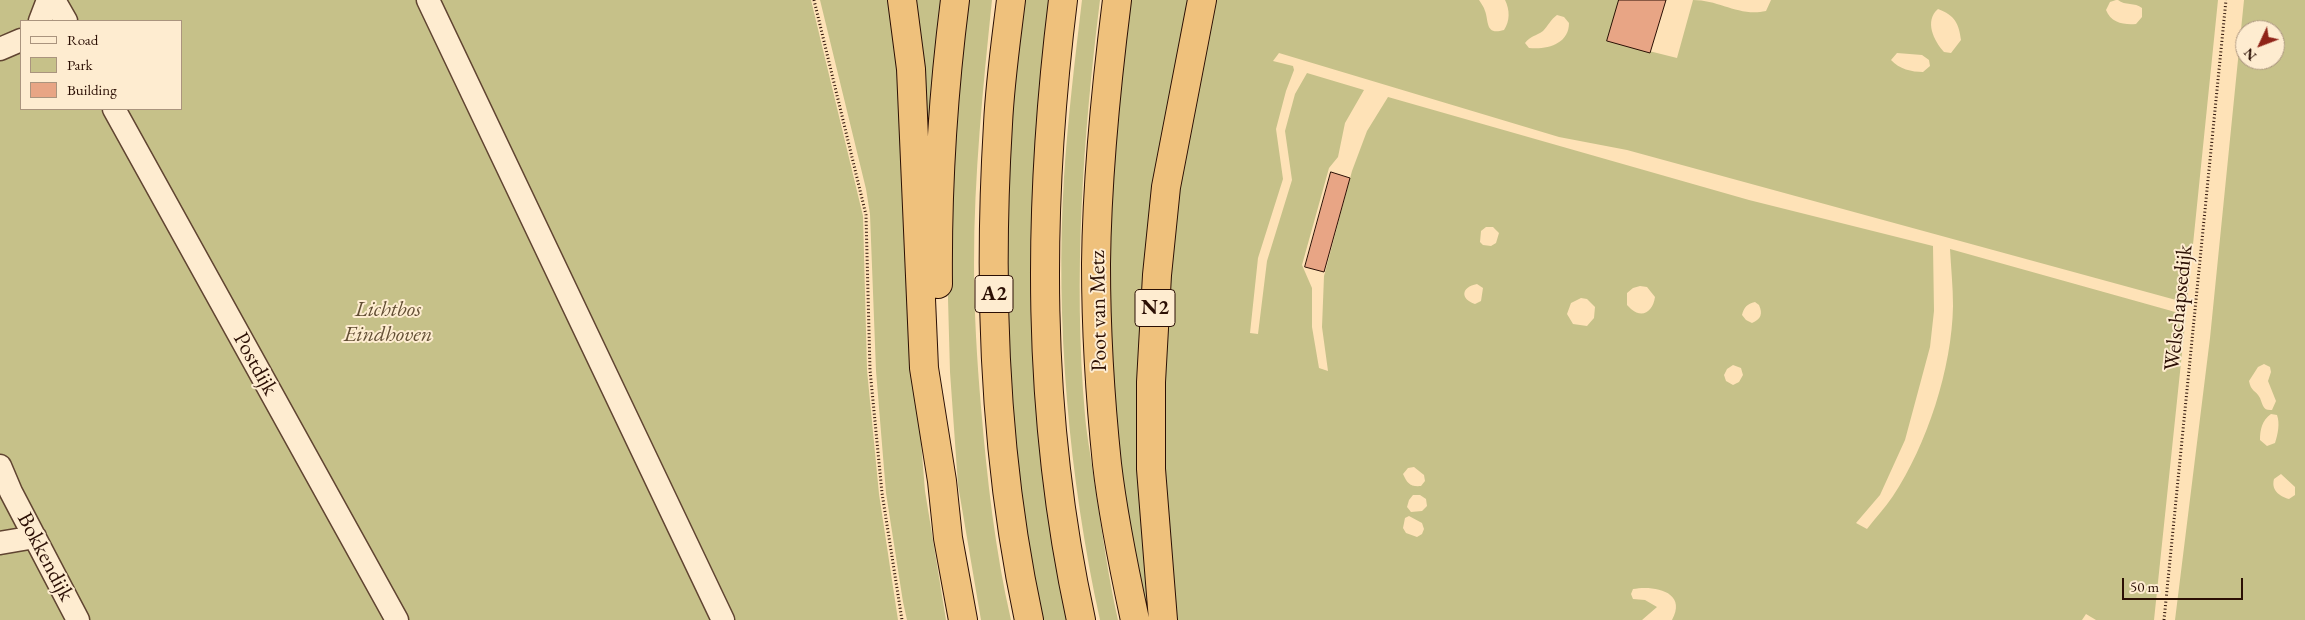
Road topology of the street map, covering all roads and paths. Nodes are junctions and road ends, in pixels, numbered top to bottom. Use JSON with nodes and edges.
{"nodes":[{"id":1,"x":48,"y":0,"type":"edge"},
{"id":2,"x":54,"y":0,"type":"edge"},
{"id":3,"x":428,"y":0,"type":"edge"},
{"id":4,"x":814,"y":0,"type":"edge"},
{"id":5,"x":902,"y":0,"type":"edge"},
{"id":6,"x":955,"y":0,"type":"edge"},
{"id":7,"x":1011,"y":0,"type":"edge"},
{"id":8,"x":1063,"y":0,"type":"edge"},
{"id":9,"x":1117,"y":0,"type":"edge"},
{"id":10,"x":1202,"y":0,"type":"edge"},
{"id":11,"x":2226,"y":0,"type":"edge"},
{"id":12,"x":40,"y":20,"type":"edge"},
{"id":13,"x":65,"y":20,"type":"edge"},
{"id":14,"x":20,"y":40,"type":"edge"},
{"id":15,"x":0,"y":49,"type":"edge"},
{"id":16,"x":115,"y":110,"type":"edge"},
{"id":17,"x":0,"y":466,"type":"edge"},
{"id":18,"x":942,"y":481,"type":"junction"},
{"id":19,"x":35,"y":537,"type":"junction"},
{"id":20,"x":0,"y":543,"type":"edge"},
{"id":21,"x":78,"y":620,"type":"edge"},
{"id":22,"x":397,"y":620,"type":"edge"},
{"id":23,"x":723,"y":620,"type":"edge"},
{"id":24,"x":902,"y":620,"type":"edge"},
{"id":25,"x":963,"y":620,"type":"edge"},
{"id":26,"x":1029,"y":620,"type":"edge"},
{"id":27,"x":1081,"y":620,"type":"edge"},
{"id":28,"x":1135,"y":620,"type":"edge"},
{"id":29,"x":1163,"y":620,"type":"edge"},
{"id":30,"x":2164,"y":620,"type":"edge"}],
"edges":[{"from":1,"to":12,"type":"street"},
{"from":2,"to":13,"type":"street"},
{"from":3,"to":23,"type":"street"},
{"from":4,"to":24,"type":"path"},
{"from":5,"to":18,"type":"highway"},
{"from":6,"to":18,"type":"highway"},
{"from":7,"to":26,"type":"highway","number":"A2"},
{"from":8,"to":27,"type":"highway","number":"A2"},
{"from":9,"to":28,"type":"highway","name":"Poot van Metz"},
{"from":10,"to":29,"type":"highway","number":"N2"},
{"from":11,"to":30,"type":"path","name":"Welschapsedijk"},
{"from":14,"to":15,"type":"street"},
{"from":16,"to":22,"type":"street","name":"Postdijk"},
{"from":17,"to":19,"type":"street","name":"Bokkendijk"},
{"from":18,"to":25,"type":"highway"},
{"from":19,"to":20,"type":"street"},
{"from":19,"to":21,"type":"street","name":"Bokkendijk"}]}
